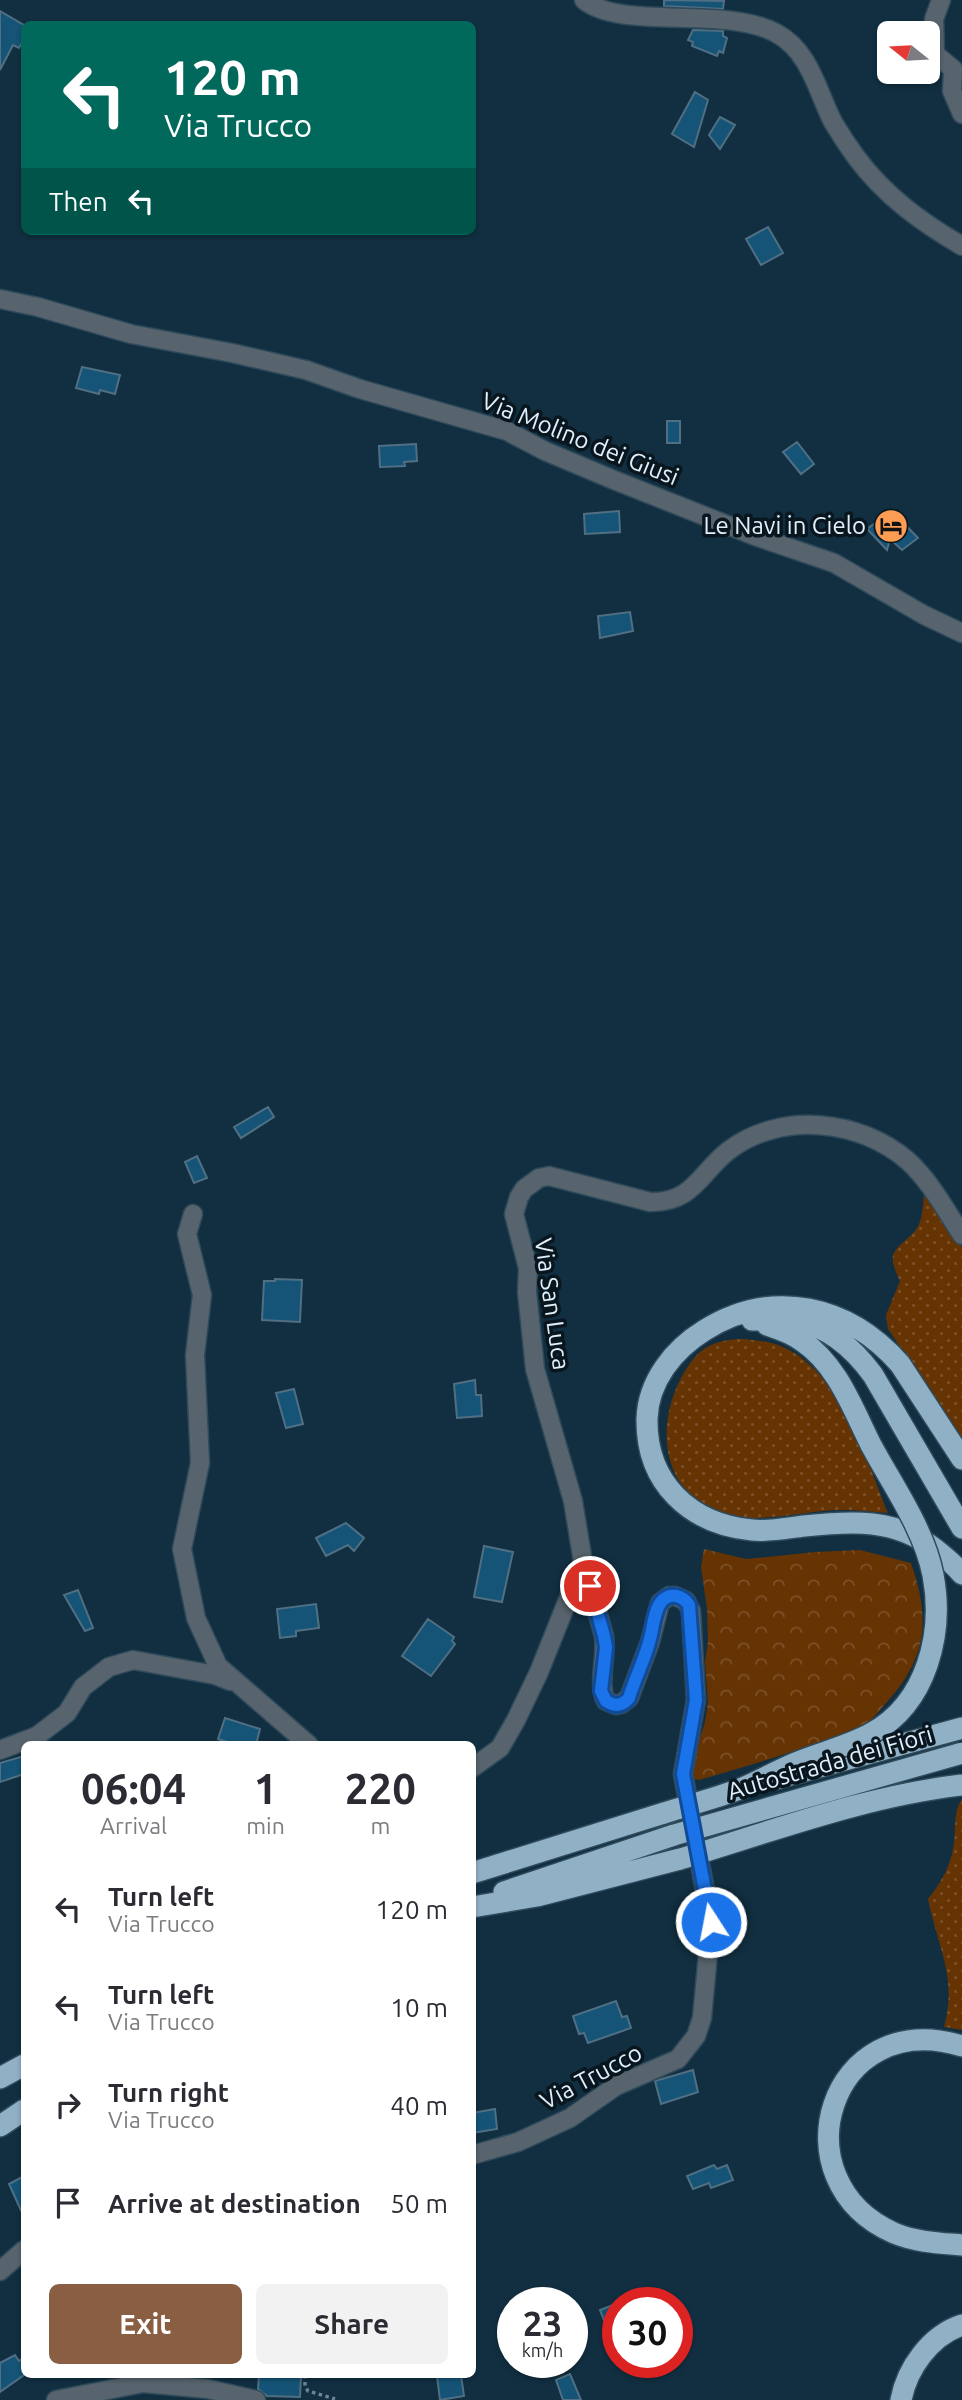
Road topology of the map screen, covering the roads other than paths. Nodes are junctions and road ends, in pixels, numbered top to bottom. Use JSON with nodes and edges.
{"nodes":[{"id":1,"x":584,"y":0,"type":"edge"},
{"id":2,"x":941,"y":0,"type":"edge"},
{"id":3,"x":962,"y":114,"type":"edge"},
{"id":4,"x":962,"y":246,"type":"edge"},
{"id":5,"x":0,"y":299,"type":"edge"},
{"id":6,"x":962,"y":633,"type":"edge"},
{"id":7,"x":193,"y":1214,"type":"dead end"},
{"id":8,"x":962,"y":1234,"type":"edge"},
{"id":9,"x":722,"y":1320,"type":"junction"},
{"id":10,"x":755,"y":1320,"type":"junction"},
{"id":11,"x":962,"y":1459,"type":"edge"},
{"id":12,"x":962,"y":1528,"type":"edge"},
{"id":13,"x":583,"y":1562,"type":"junction"},
{"id":14,"x":962,"y":1574,"type":"edge"},
{"id":15,"x":245,"y":1688,"type":"junction"},
{"id":16,"x":962,"y":1728,"type":"edge"},
{"id":17,"x":24,"y":1741,"type":"edge"},
{"id":18,"x":305,"y":1741,"type":"edge"},
{"id":19,"x":21,"y":1742,"type":"edge"},
{"id":20,"x":0,"y":1750,"type":"edge"},
{"id":21,"x":962,"y":1753,"type":"edge"},
{"id":22,"x":476,"y":1765,"type":"edge"},
{"id":23,"x":962,"y":1785,"type":"edge"},
{"id":24,"x":740,"y":1789,"type":"junction"},
{"id":25,"x":476,"y":1872,"type":"edge"},
{"id":26,"x":476,"y":1904,"type":"edge"},
{"id":27,"x":476,"y":1904,"type":"edge"},
{"id":28,"x":962,"y":2046,"type":"edge"},
{"id":29,"x":21,"y":2067,"type":"edge"},
{"id":30,"x":0,"y":2078,"type":"edge"},
{"id":31,"x":21,"y":2112,"type":"edge"},
{"id":32,"x":0,"y":2126,"type":"edge"},
{"id":33,"x":476,"y":2154,"type":"edge"},
{"id":34,"x":962,"y":2245,"type":"edge"},
{"id":35,"x":21,"y":2253,"type":"edge"},
{"id":36,"x":0,"y":2271,"type":"edge"},
{"id":37,"x":962,"y":2325,"type":"edge"},
{"id":38,"x":56,"y":2400,"type":"edge"},
{"id":39,"x":256,"y":2400,"type":"edge"},
{"id":40,"x":901,"y":2400,"type":"edge"}],
"edges":[{"from":1,"to":4,"type":"street"},
{"from":2,"to":3,"type":"street"},
{"from":5,"to":6,"type":"street","name":"Via Molino dei Giusi"},
{"from":7,"to":15,"type":"street"},
{"from":8,"to":13,"type":"street","name":"Via San Luca"},
{"from":9,"to":10,"type":"highway"},
{"from":9,"to":11,"type":"highway"},
{"from":9,"to":14,"type":"highway"},
{"from":10,"to":12,"type":"highway"},
{"from":10,"to":24,"type":"highway","bridge":true},
{"from":13,"to":22,"type":"street"},
{"from":13,"to":33,"type":"street","name":"Via Trucco"},
{"from":15,"to":17,"type":"street"},
{"from":15,"to":18,"type":"street"},
{"from":16,"to":24,"type":"highway","name":"Autostrada dei Fiori","bridge":true},
{"from":19,"to":20,"type":"street"},
{"from":21,"to":26,"type":"highway","name":"Autostrada dei Fiori","bridge":true},
{"from":23,"to":27,"type":"highway","bridge":true},
{"from":24,"to":25,"type":"highway","name":"Autostrada dei Fiori","bridge":true},
{"from":28,"to":34,"type":"highway"},
{"from":29,"to":30,"type":"highway"},
{"from":31,"to":32,"type":"highway"},
{"from":35,"to":36,"type":"street"},
{"from":37,"to":40,"type":"highway"},
{"from":38,"to":39,"type":"street"}]}
